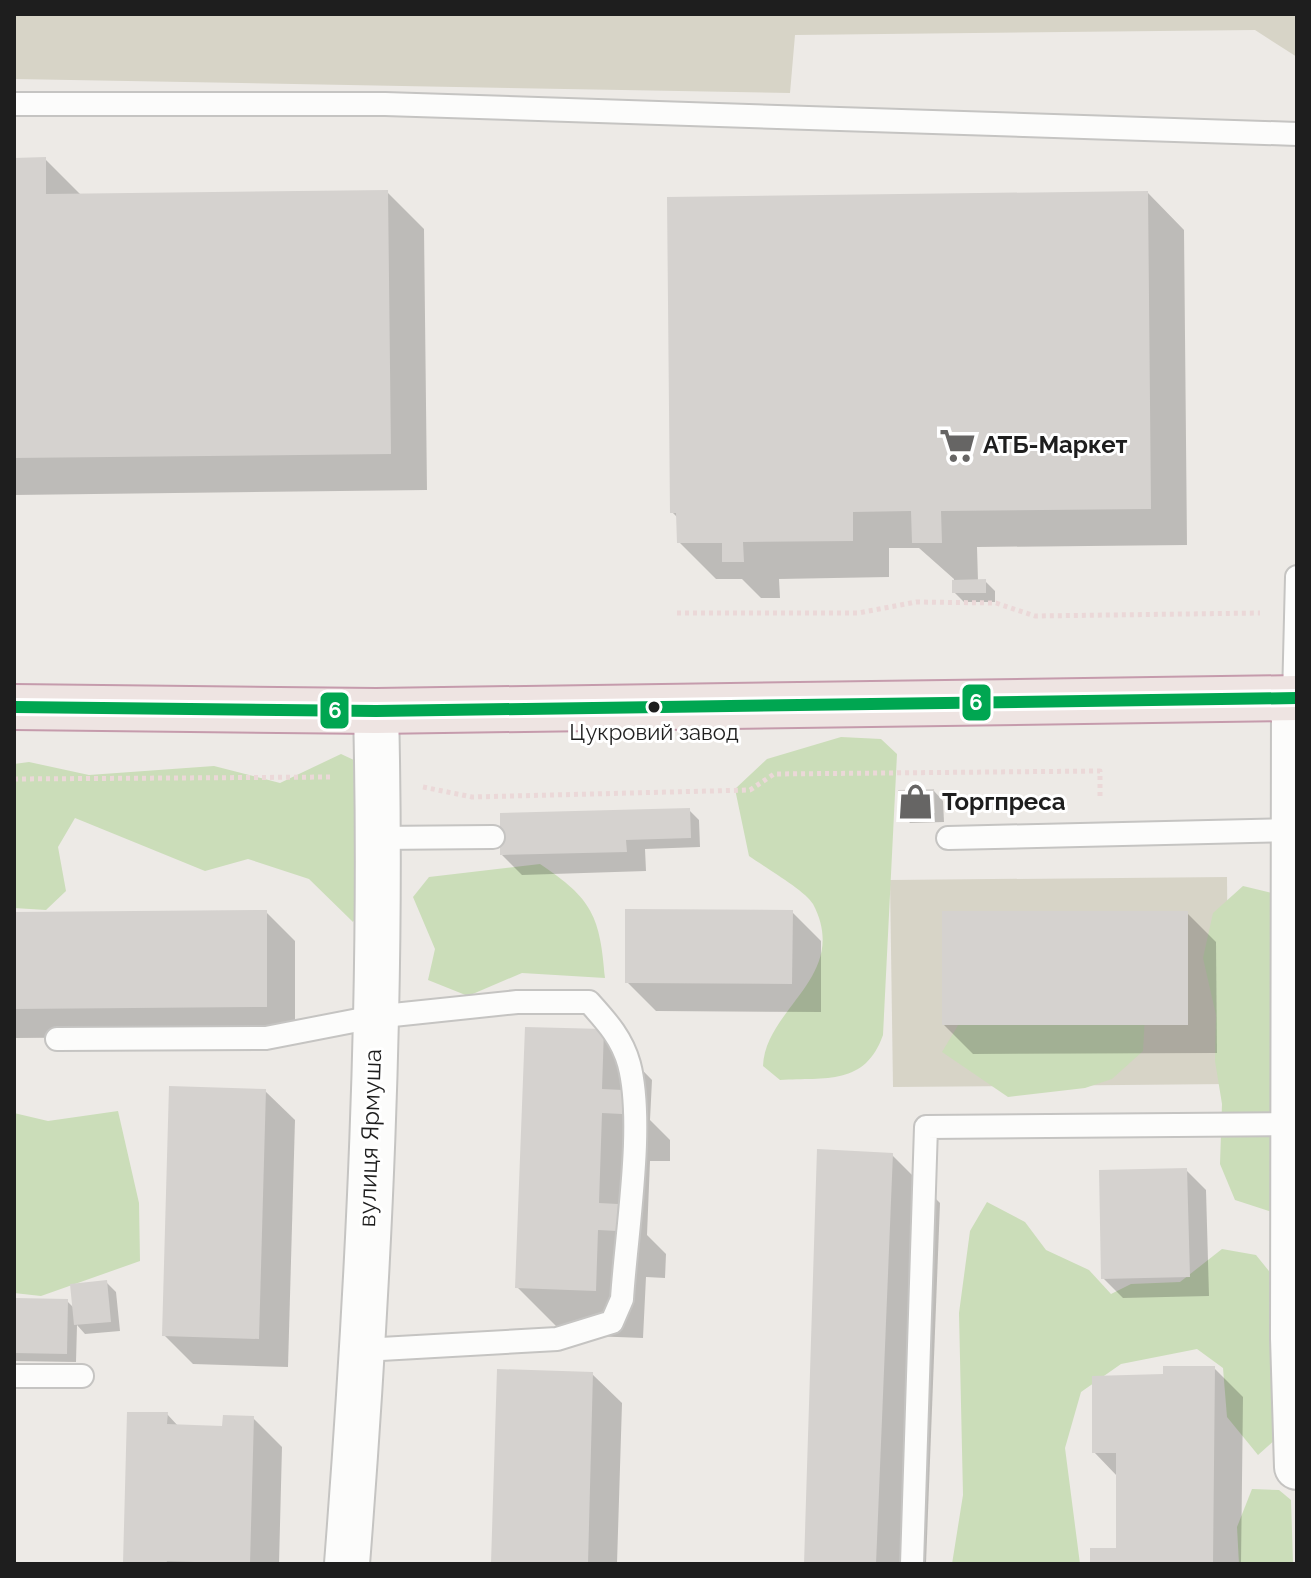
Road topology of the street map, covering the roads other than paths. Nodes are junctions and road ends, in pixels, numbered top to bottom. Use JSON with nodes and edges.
{"nodes":[{"id":1,"x":14,"y":104,"type":"edge"},
{"id":2,"x":1297,"y":134,"type":"edge"},
{"id":3,"x":1297,"y":577,"type":"edge"},
{"id":4,"x":1296,"y":612,"type":"edge"},
{"id":5,"x":1295,"y":698,"type":"edge"},
{"id":6,"x":14,"y":707,"type":"edge"},
{"id":7,"x":376,"y":711,"type":"junction"},
{"id":8,"x":1292,"y":830,"type":"junction"},
{"id":9,"x":493,"y":837,"type":"dead end"},
{"id":10,"x":376,"y":838,"type":"junction"},
{"id":11,"x":948,"y":838,"type":"dead end"},
{"id":12,"x":374,"y":1017,"type":"junction"},
{"id":13,"x":57,"y":1039,"type":"dead end"},
{"id":14,"x":1293,"y":1124,"type":"junction"},
{"id":15,"x":1295,"y":1338,"type":"edge"},
{"id":16,"x":363,"y":1350,"type":"junction"},
{"id":17,"x":14,"y":1376,"type":"edge"},
{"id":18,"x":82,"y":1376,"type":"dead end"},
{"id":19,"x":1297,"y":1467,"type":"edge"},
{"id":20,"x":347,"y":1564,"type":"edge"},
{"id":21,"x":912,"y":1564,"type":"edge"}],
"edges":[{"from":1,"to":2,"type":"lane"},
{"from":3,"to":4,"type":"lane"},
{"from":4,"to":5,"type":"lane"},
{"from":5,"to":7,"type":"highway"},
{"from":5,"to":8,"type":"street"},
{"from":6,"to":7,"type":"highway"},
{"from":7,"to":10,"type":"street","name":"вулиця Ярмуша"},
{"from":8,"to":11,"type":"lane"},
{"from":8,"to":14,"type":"street"},
{"from":9,"to":10,"type":"lane"},
{"from":10,"to":12,"type":"street","name":"вулиця Ярмуша"},
{"from":12,"to":13,"type":"lane"},
{"from":12,"to":16,"type":"street","name":"вулиця Ярмуша"},
{"from":12,"to":16,"type":"lane"},
{"from":14,"to":15,"type":"street"},
{"from":14,"to":21,"type":"lane"},
{"from":15,"to":19,"type":"street"},
{"from":16,"to":20,"type":"street","name":"вулиця Ярмуша"},
{"from":17,"to":18,"type":"lane"}]}
